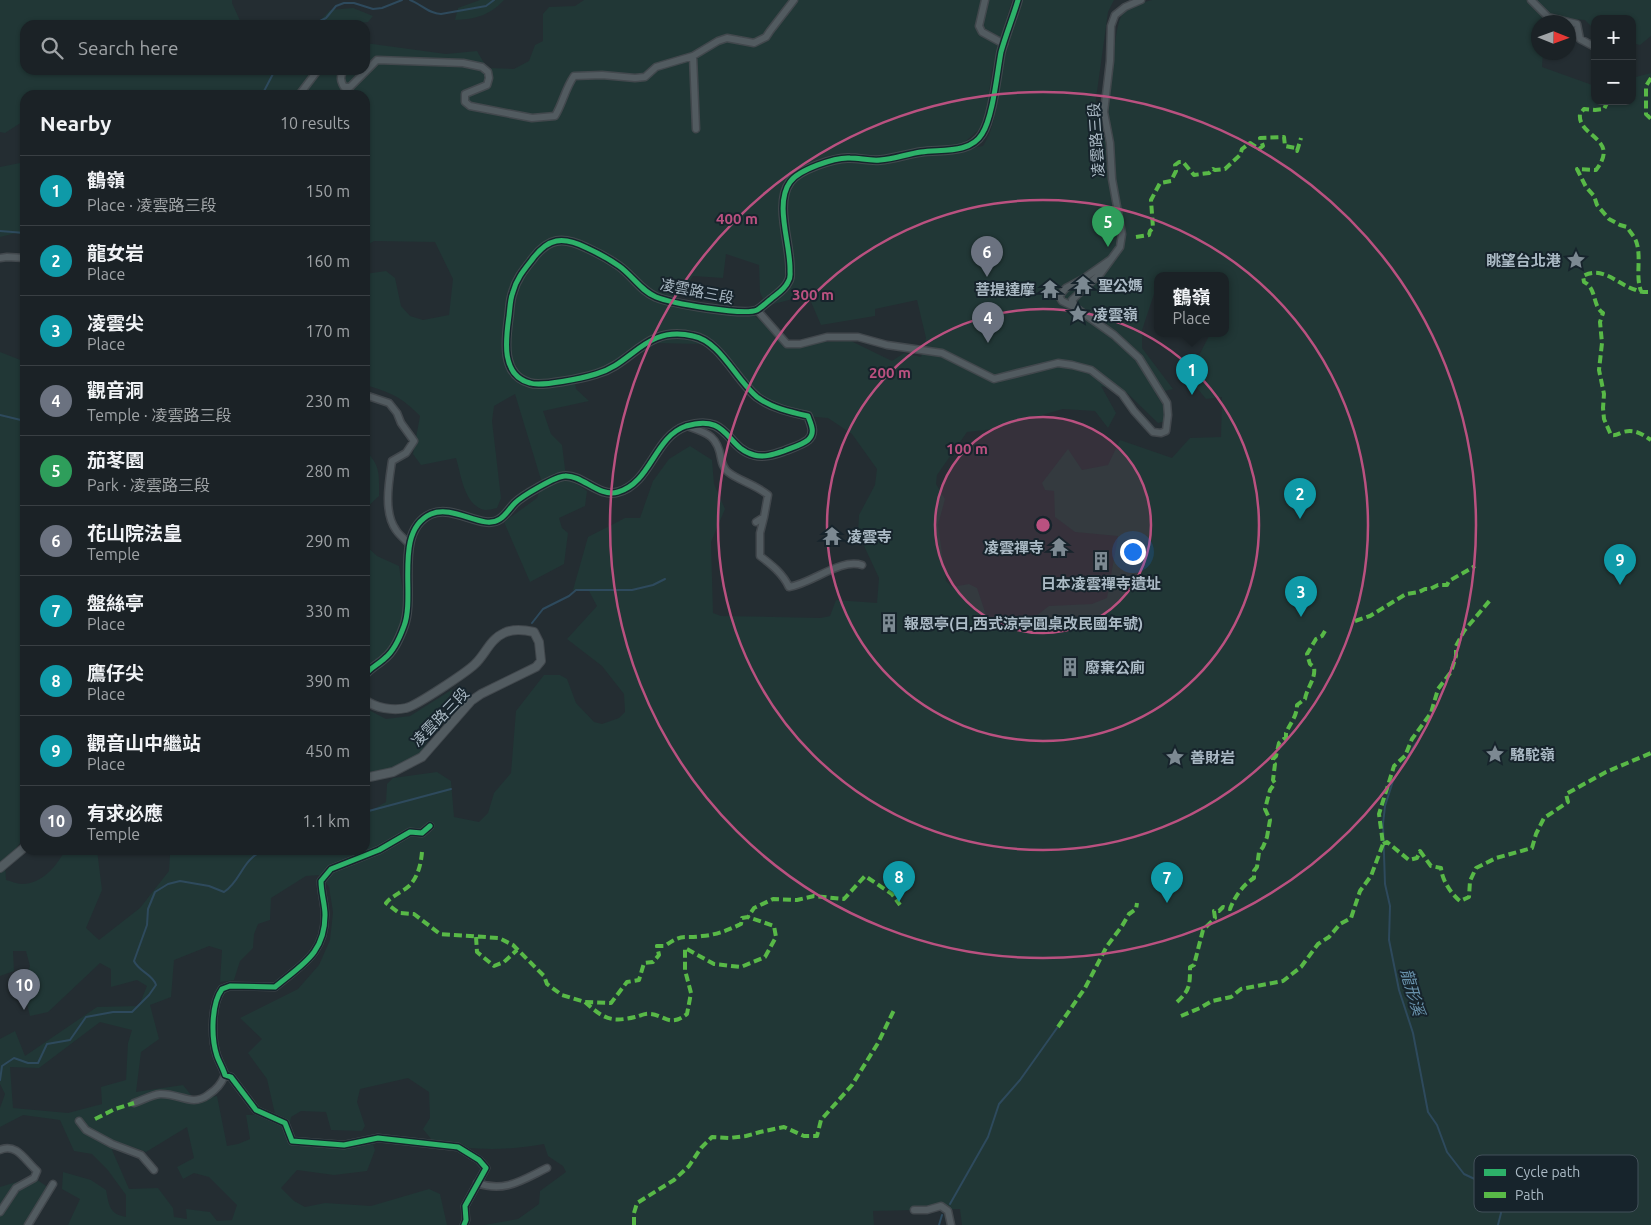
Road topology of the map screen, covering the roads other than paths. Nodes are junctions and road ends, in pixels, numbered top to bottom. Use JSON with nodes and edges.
{"nodes":[{"id":1,"x":794,"y":0,"type":"edge"},
{"id":2,"x":985,"y":0,"type":"edge"},
{"id":3,"x":1018,"y":0,"type":"edge"},
{"id":4,"x":1141,"y":0,"type":"edge"},
{"id":5,"x":1531,"y":0,"type":"edge"},
{"id":6,"x":1004,"y":44,"type":"junction"},
{"id":7,"x":1591,"y":45,"type":"edge"},
{"id":8,"x":693,"y":56,"type":"junction"},
{"id":9,"x":370,"y":67,"type":"edge"},
{"id":10,"x":314,"y":75,"type":"edge"},
{"id":11,"x":341,"y":75,"type":"edge"},
{"id":12,"x":362,"y":75,"type":"edge"},
{"id":13,"x":303,"y":90,"type":"edge"},
{"id":14,"x":696,"y":129,"type":"dead end"},
{"id":15,"x":0,"y":258,"type":"edge"},
{"id":16,"x":20,"y":258,"type":"edge"},
{"id":17,"x":1110,"y":260,"type":"junction"},
{"id":18,"x":1076,"y":308,"type":"junction"},
{"id":19,"x":756,"y":310,"type":"junction"},
{"id":20,"x":370,"y":397,"type":"edge"},
{"id":21,"x":687,"y":426,"type":"junction"},
{"id":22,"x":764,"y":517,"type":"junction"},
{"id":23,"x":756,"y":522,"type":"dead end"},
{"id":24,"x":409,"y":544,"type":"junction"},
{"id":25,"x":862,"y":565,"type":"dead end"},
{"id":26,"x":370,"y":671,"type":"edge"},
{"id":27,"x":370,"y":704,"type":"edge"},
{"id":28,"x":370,"y":777,"type":"edge"},
{"id":29,"x":430,"y":826,"type":"dead end"},
{"id":30,"x":20,"y":850,"type":"edge"},
{"id":31,"x":370,"y":853,"type":"edge"},
{"id":32,"x":366,"y":855,"type":"edge"},
{"id":33,"x":0,"y":868,"type":"edge"},
{"id":34,"x":226,"y":1075,"type":"junction"},
{"id":35,"x":134,"y":1103,"type":"dead end"},
{"id":36,"x":79,"y":1120,"type":"dead end"},
{"id":37,"x":0,"y":1150,"type":"edge"},
{"id":38,"x":547,"y":1168,"type":"dead end"},
{"id":39,"x":154,"y":1170,"type":"dead end"},
{"id":40,"x":477,"y":1183,"type":"junction"},
{"id":41,"x":53,"y":1184,"type":"dead end"},
{"id":42,"x":914,"y":1210,"type":"dead end"},
{"id":43,"x":0,"y":1212,"type":"edge"},
{"id":44,"x":28,"y":1225,"type":"edge"},
{"id":45,"x":464,"y":1225,"type":"edge"},
{"id":46,"x":951,"y":1225,"type":"edge"}],
"edges":[{"from":1,"to":8,"type":"street"},
{"from":2,"to":6,"type":"street"},
{"from":3,"to":6,"type":"street"},
{"from":4,"to":17,"type":"street","name":"凌雲路三段"},
{"from":5,"to":7,"type":"street"},
{"from":6,"to":19,"type":"street"},
{"from":8,"to":9,"type":"street"},
{"from":8,"to":14,"type":"street"},
{"from":10,"to":13,"type":"street"},
{"from":11,"to":12,"type":"street"},
{"from":15,"to":16,"type":"street"},
{"from":17,"to":18,"type":"street","name":"凌雲路三段"},
{"from":17,"to":18,"type":"street","name":"凌雲路三段"},
{"from":18,"to":19,"type":"street","name":"凌雲路三段"},
{"from":19,"to":21,"type":"street","name":"凌雲路三段"},
{"from":20,"to":24,"type":"street"},
{"from":21,"to":22,"type":"street"},
{"from":21,"to":24,"type":"street"},
{"from":22,"to":23,"type":"street"},
{"from":22,"to":25,"type":"street"},
{"from":24,"to":26,"type":"street"},
{"from":27,"to":28,"type":"street","name":"凌雲路三段"},
{"from":29,"to":31,"type":"street"},
{"from":30,"to":33,"type":"street"},
{"from":32,"to":34,"type":"street"},
{"from":34,"to":35,"type":"street"},
{"from":34,"to":40,"type":"street"},
{"from":36,"to":39,"type":"street"},
{"from":37,"to":43,"type":"street"},
{"from":38,"to":40,"type":"street"},
{"from":40,"to":45,"type":"street"},
{"from":41,"to":44,"type":"street"},
{"from":42,"to":46,"type":"street"}]}
